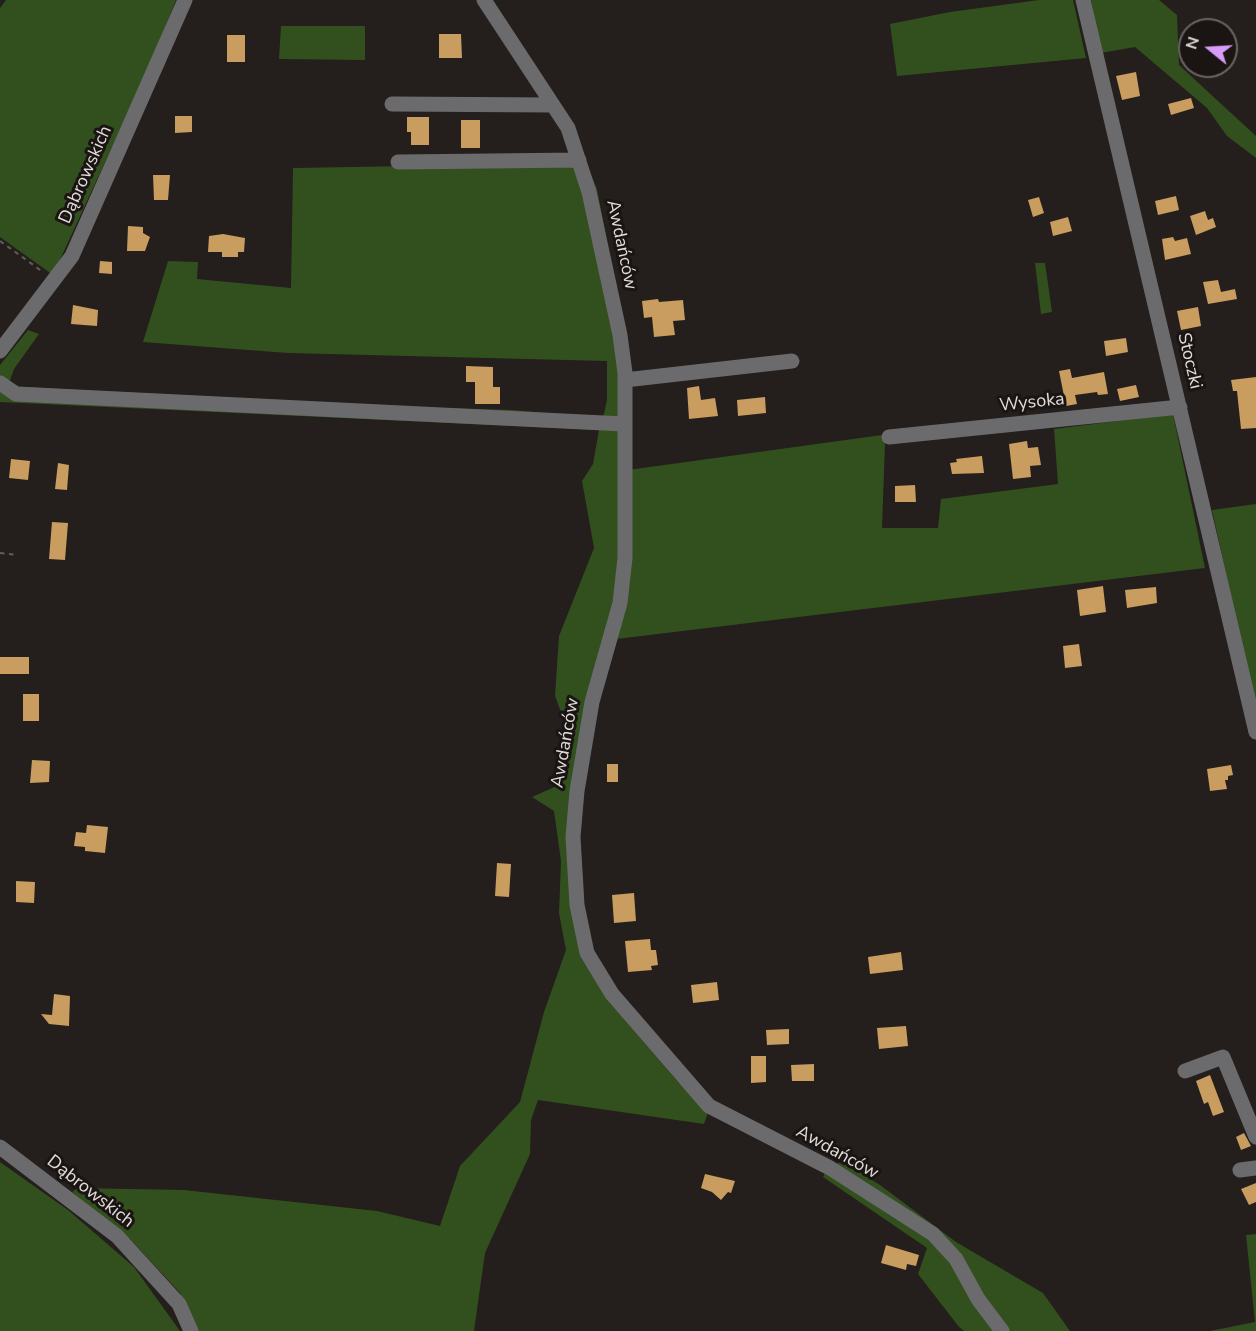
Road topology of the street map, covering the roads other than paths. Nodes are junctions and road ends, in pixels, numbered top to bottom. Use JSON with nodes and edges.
{"nodes":[{"id":1,"x":185,"y":0,"type":"edge"},
{"id":2,"x":484,"y":0,"type":"edge"},
{"id":3,"x":1083,"y":0,"type":"edge"},
{"id":4,"x":392,"y":104,"type":"dead end"},
{"id":5,"x":553,"y":105,"type":"junction"},
{"id":6,"x":579,"y":160,"type":"junction"},
{"id":7,"x":398,"y":162,"type":"dead end"},
{"id":8,"x":0,"y":351,"type":"edge"},
{"id":9,"x":792,"y":361,"type":"dead end"},
{"id":10,"x":625,"y":380,"type":"junction"},
{"id":11,"x":0,"y":383,"type":"edge"},
{"id":12,"x":1180,"y":407,"type":"junction"},
{"id":13,"x":624,"y":424,"type":"junction"},
{"id":14,"x":889,"y":437,"type":"dead end"},
{"id":15,"x":1256,"y":732,"type":"edge"},
{"id":16,"x":1185,"y":1071,"type":"dead end"},
{"id":17,"x":1256,"y":1137,"type":"edge"},
{"id":18,"x":0,"y":1147,"type":"edge"},
{"id":19,"x":1256,"y":1168,"type":"edge"},
{"id":20,"x":1240,"y":1170,"type":"dead end"},
{"id":21,"x":191,"y":1331,"type":"edge"},
{"id":22,"x":1002,"y":1331,"type":"edge"}],
"edges":[{"from":1,"to":8,"type":"street","name":"Dąbrowskich"},
{"from":2,"to":5,"type":"street","name":"Awdańców"},
{"from":3,"to":12,"type":"street","name":"Stoczki"},
{"from":4,"to":5,"type":"street"},
{"from":5,"to":6,"type":"street","name":"Awdańców"},
{"from":6,"to":7,"type":"street"},
{"from":6,"to":10,"type":"street","name":"Awdańców"},
{"from":9,"to":10,"type":"street"},
{"from":10,"to":13,"type":"street","name":"Awdańców"},
{"from":11,"to":13,"type":"street"},
{"from":12,"to":14,"type":"street","name":"Wysoka"},
{"from":12,"to":15,"type":"street","name":"Stoczki"},
{"from":13,"to":22,"type":"street","name":"Awdańców"},
{"from":16,"to":17,"type":"street"},
{"from":18,"to":21,"type":"street","name":"Dąbrowskich"},
{"from":19,"to":20,"type":"street"}]}
